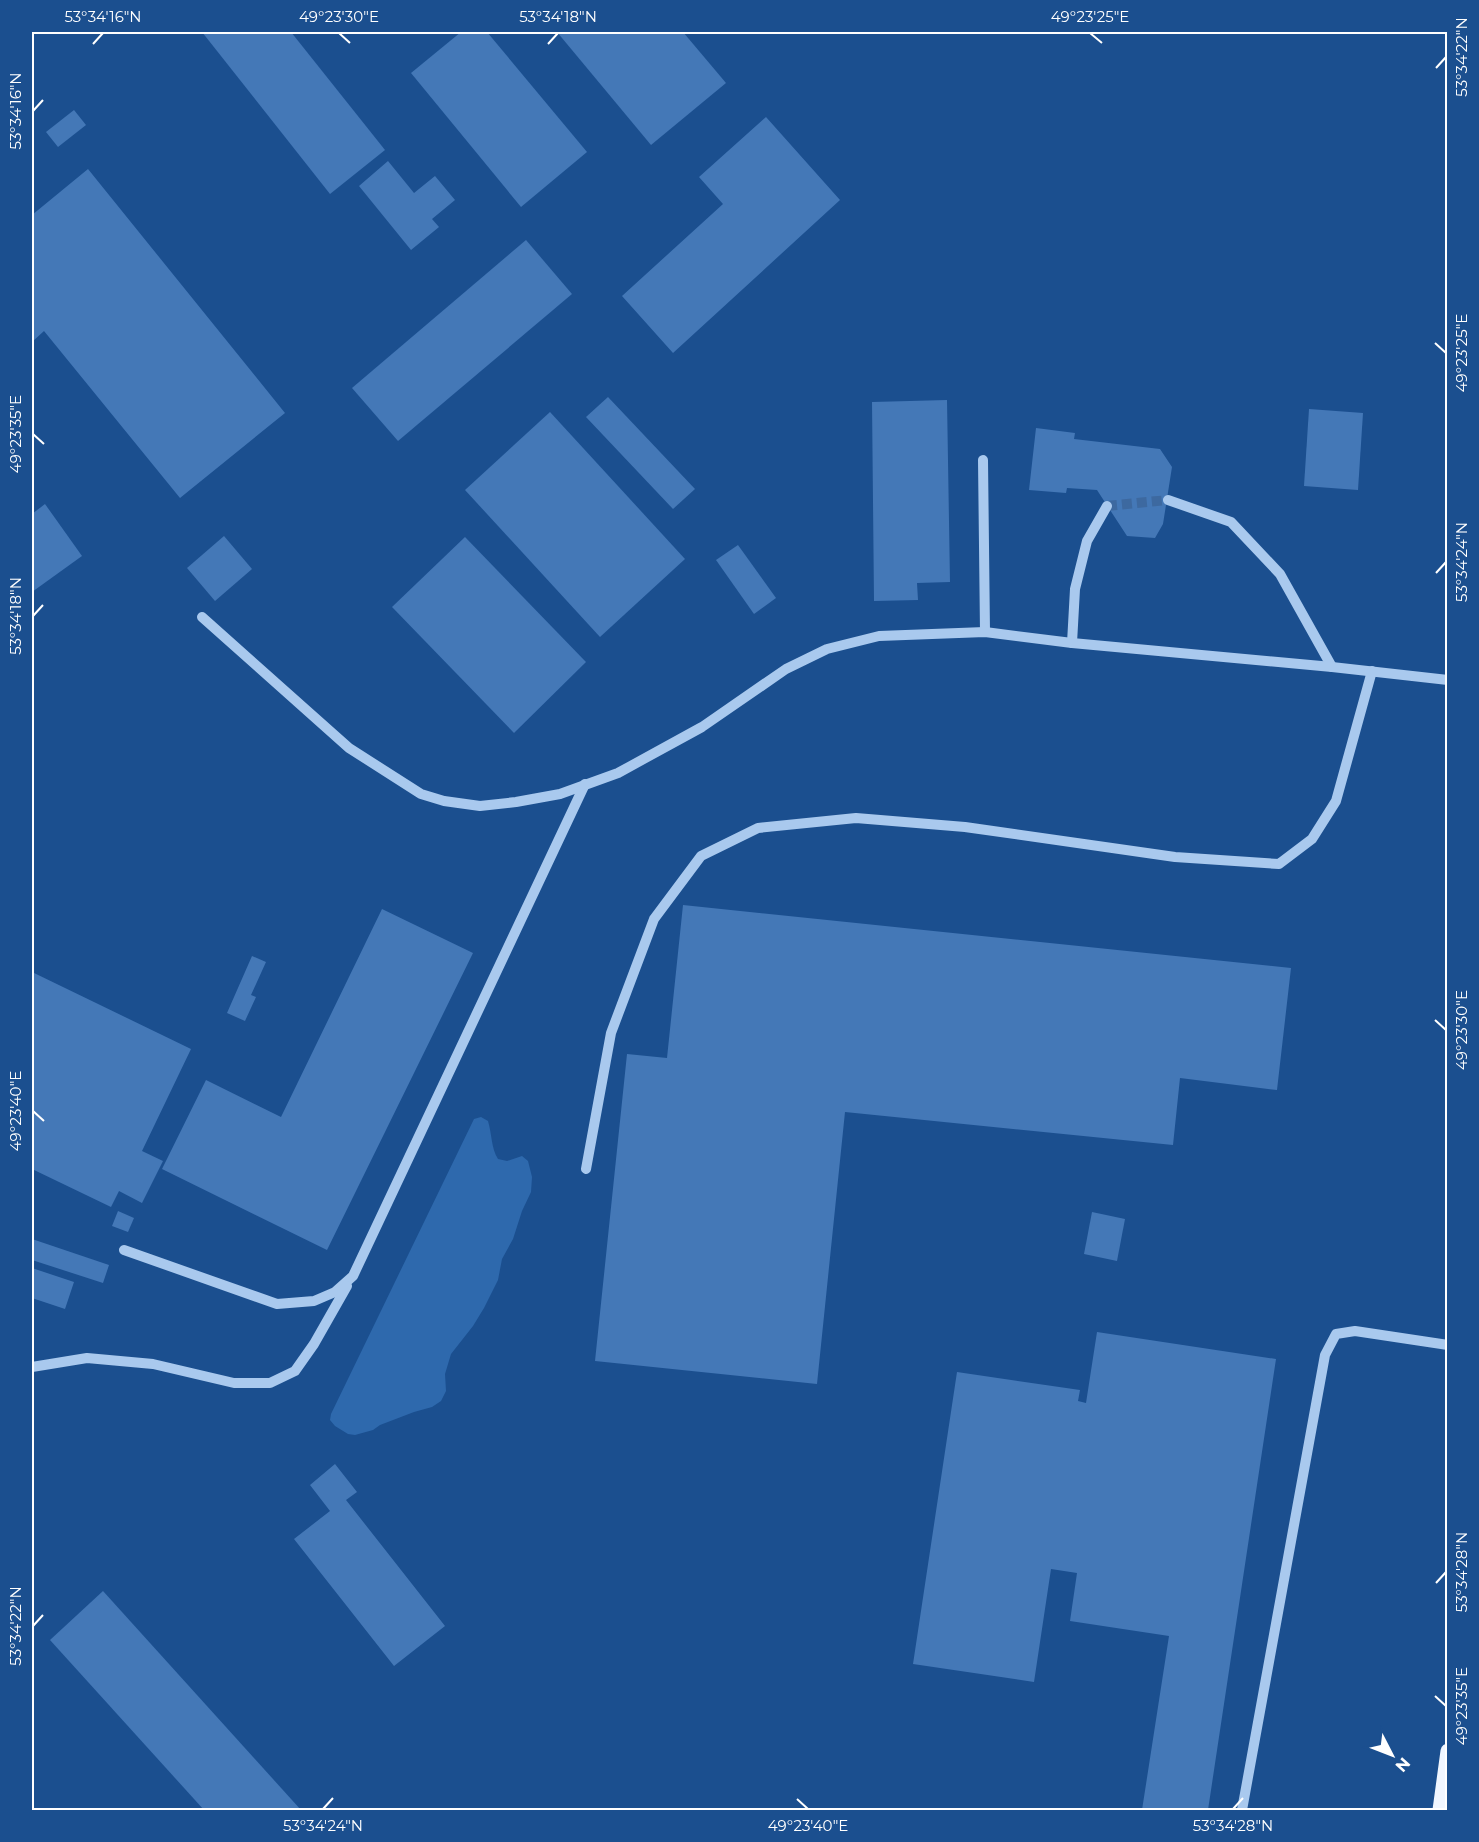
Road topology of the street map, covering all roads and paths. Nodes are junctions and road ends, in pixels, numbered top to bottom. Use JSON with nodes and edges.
{"nodes":[{"id":1,"x":983,"y":460,"type":"dead end"},
{"id":2,"x":1168,"y":500,"type":"tunnel mouth"},
{"id":3,"x":1107,"y":506,"type":"dead end"},
{"id":4,"x":202,"y":617,"type":"dead end"},
{"id":5,"x":986,"y":632,"type":"junction"},
{"id":6,"x":1072,"y":643,"type":"junction"},
{"id":7,"x":1332,"y":667,"type":"junction"},
{"id":8,"x":1372,"y":671,"type":"junction"},
{"id":9,"x":1448,"y":680,"type":"edge"},
{"id":10,"x":585,"y":784,"type":"junction"},
{"id":11,"x":586,"y":1169,"type":"dead end"},
{"id":12,"x":124,"y":1250,"type":"dead end"},
{"id":13,"x":353,"y":1276,"type":"junction"},
{"id":14,"x":1448,"y":1345,"type":"edge"},
{"id":15,"x":32,"y":1367,"type":"edge"},
{"id":16,"x":1448,"y":1751,"type":"edge"},
{"id":17,"x":1242,"y":1810,"type":"edge"},
{"id":18,"x":1440,"y":1810,"type":"edge"}],
"edges":[{"from":1,"to":5,"type":"lane"},
{"from":2,"to":7,"type":"lane"},
{"from":3,"to":6,"type":"lane"},
{"from":4,"to":10,"type":"lane"},
{"from":5,"to":6,"type":"lane"},
{"from":5,"to":10,"type":"lane"},
{"from":6,"to":7,"type":"lane"},
{"from":7,"to":8,"type":"lane"},
{"from":8,"to":9,"type":"lane"},
{"from":8,"to":11,"type":"lane"},
{"from":10,"to":13,"type":"lane"},
{"from":12,"to":13,"type":"lane"},
{"from":13,"to":15,"type":"lane"},
{"from":14,"to":17,"type":"lane"},
{"from":16,"to":18,"type":"main road"}]}
